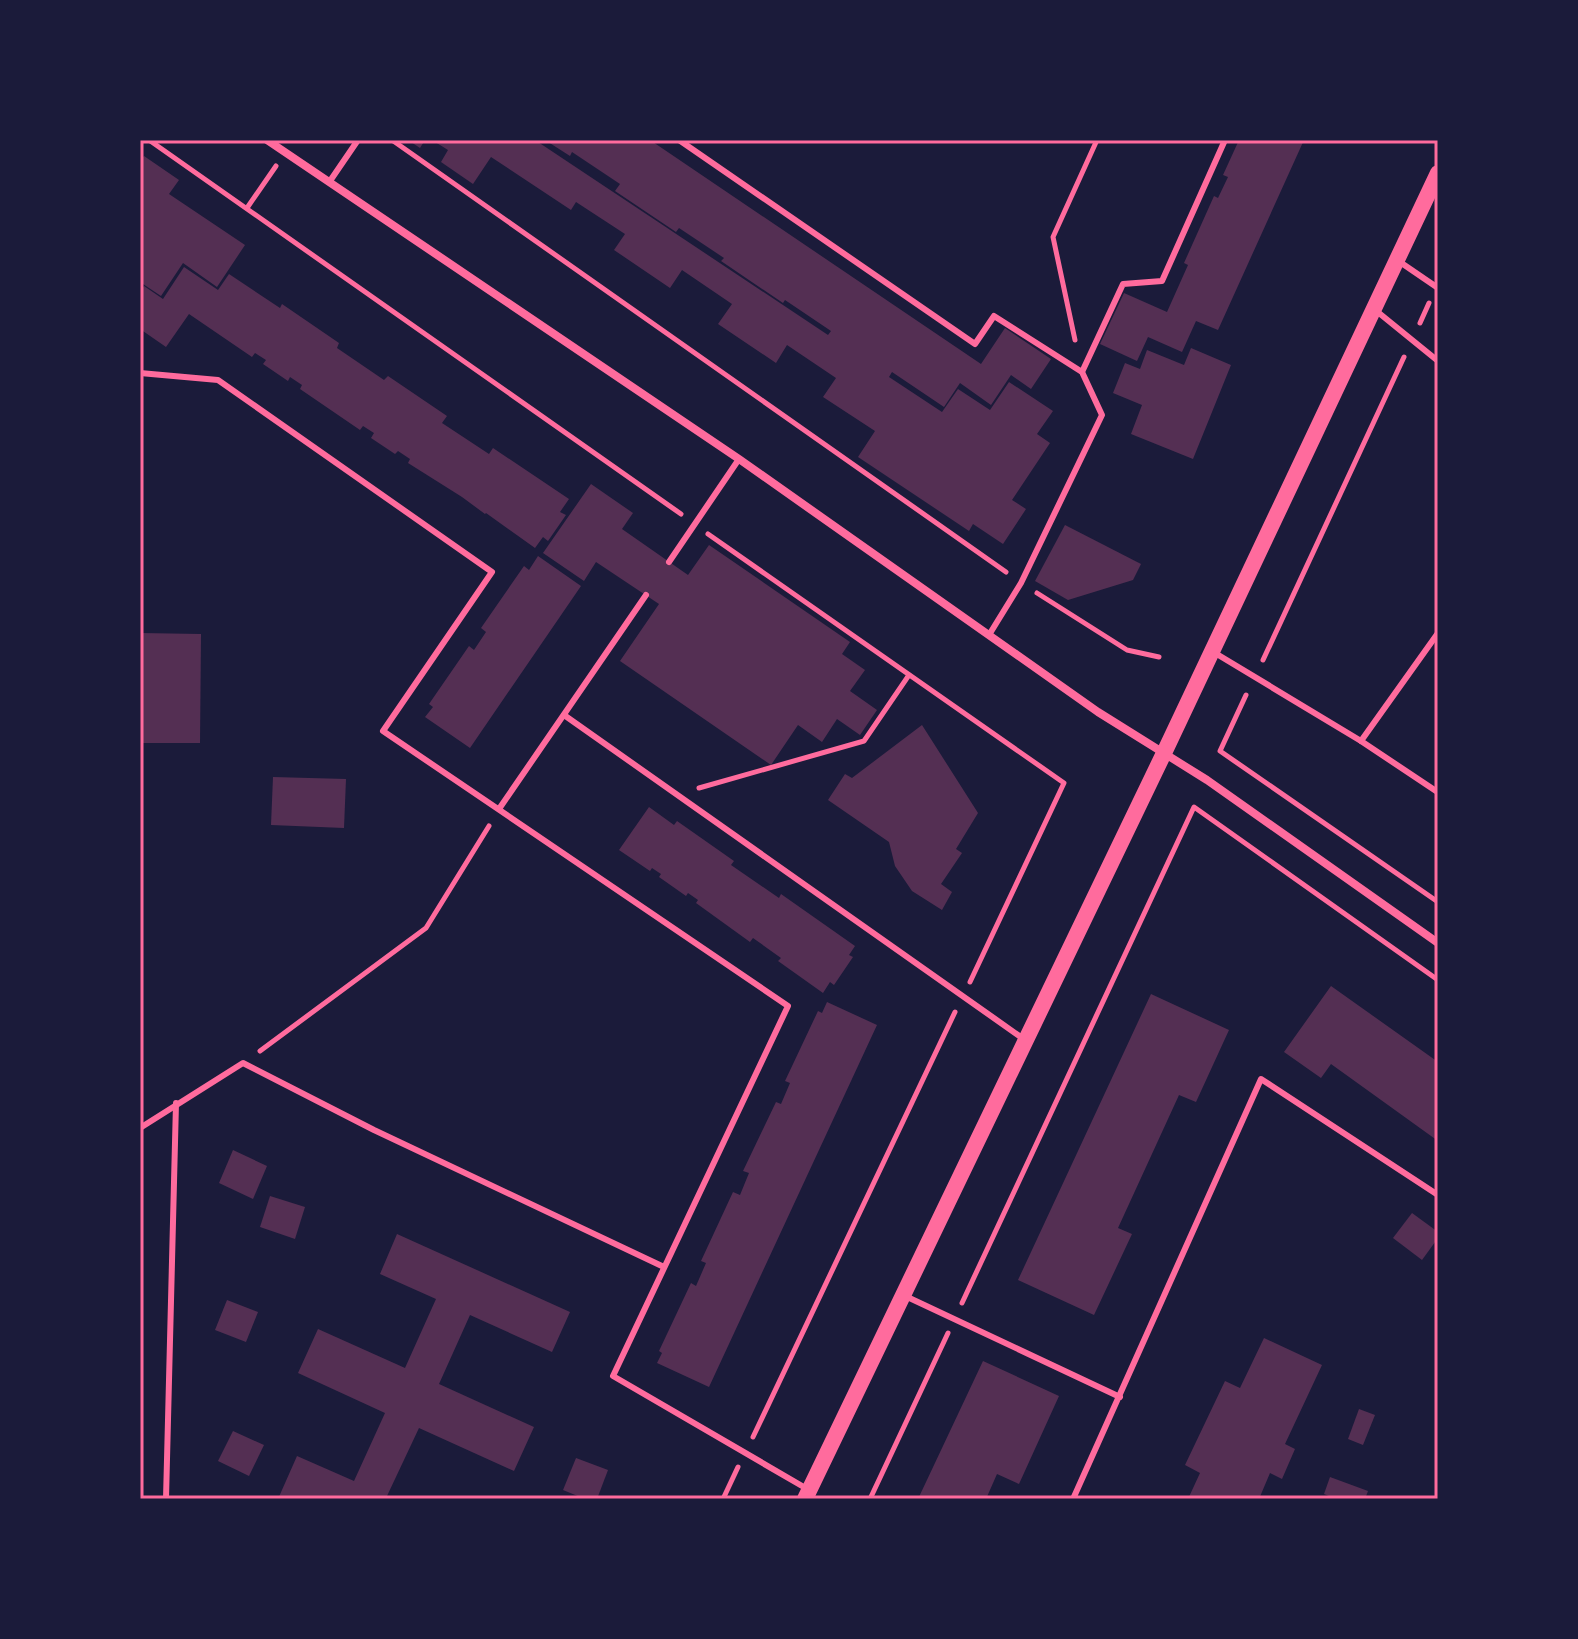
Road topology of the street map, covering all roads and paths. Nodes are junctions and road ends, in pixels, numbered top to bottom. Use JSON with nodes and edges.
{"nodes":[{"id":1,"x":149,"y":140,"type":"edge"},
{"id":2,"x":267,"y":140,"type":"edge"},
{"id":3,"x":358,"y":140,"type":"edge"},
{"id":4,"x":392,"y":140,"type":"edge"},
{"id":5,"x":679,"y":140,"type":"edge"},
{"id":6,"x":1097,"y":140,"type":"edge"},
{"id":7,"x":1225,"y":140,"type":"edge"},
{"id":8,"x":285,"y":152,"type":"junction"},
{"id":9,"x":1438,"y":173,"type":"edge"},
{"id":10,"x":330,"y":181,"type":"junction"},
{"id":11,"x":247,"y":208,"type":"junction"},
{"id":12,"x":1397,"y":260,"type":"junction"},
{"id":13,"x":1437,"y":288,"type":"edge"},
{"id":14,"x":1374,"y":309,"type":"junction"},
{"id":15,"x":1412,"y":340,"type":"junction"},
{"id":16,"x":1438,"y":361,"type":"edge"},
{"id":17,"x":1082,"y":372,"type":"junction"},
{"id":18,"x":140,"y":373,"type":"edge"},
{"id":19,"x":739,"y":459,"type":"junction"},
{"id":20,"x":695,"y":524,"type":"junction"},
{"id":21,"x":669,"y":562,"type":"dead end"},
{"id":22,"x":1021,"y":583,"type":"junction"},
{"id":23,"x":646,"y":595,"type":"dead end"},
{"id":24,"x":1438,"y":633,"type":"edge"},
{"id":25,"x":989,"y":635,"type":"junction"},
{"id":26,"x":1212,"y":651,"type":"junction"},
{"id":27,"x":1159,"y":657,"type":"dead end"},
{"id":28,"x":909,"y":675,"type":"junction"},
{"id":29,"x":1255,"y":677,"type":"junction"},
{"id":30,"x":564,"y":715,"type":"junction"},
{"id":31,"x":1361,"y":741,"type":"junction"},
{"id":32,"x":1164,"y":753,"type":"junction"},
{"id":33,"x":1437,"y":791,"type":"edge"},
{"id":34,"x":677,"y":794,"type":"junction"},
{"id":35,"x":499,"y":809,"type":"junction"},
{"id":36,"x":1438,"y":902,"type":"edge"},
{"id":37,"x":1438,"y":943,"type":"edge"},
{"id":38,"x":1438,"y":980,"type":"edge"},
{"id":39,"x":963,"y":996,"type":"junction"},
{"id":40,"x":1025,"y":1041,"type":"junction"},
{"id":41,"x":243,"y":1063,"type":"junction"},
{"id":42,"x":176,"y":1103,"type":"junction"},
{"id":43,"x":140,"y":1128,"type":"edge"},
{"id":44,"x":1438,"y":1195,"type":"edge"},
{"id":45,"x":664,"y":1267,"type":"junction"},
{"id":46,"x":903,"y":1295,"type":"junction"},
{"id":47,"x":954,"y":1319,"type":"junction"},
{"id":48,"x":1120,"y":1397,"type":"junction"},
{"id":49,"x":745,"y":1452,"type":"junction"},
{"id":50,"x":807,"y":1494,"type":"edge"},
{"id":51,"x":166,"y":1499,"type":"edge"},
{"id":52,"x":723,"y":1499,"type":"edge"},
{"id":53,"x":870,"y":1499,"type":"edge"},
{"id":54,"x":1073,"y":1499,"type":"edge"}],
"edges":[{"from":1,"to":11,"type":"path"},
{"from":2,"to":8,"type":"street"},
{"from":3,"to":10,"type":"lane"},
{"from":4,"to":22,"type":"path"},
{"from":5,"to":17,"type":"lane"},
{"from":6,"to":17,"type":"path"},
{"from":7,"to":17,"type":"lane"},
{"from":8,"to":10,"type":"street"},
{"from":8,"to":11,"type":"path"},
{"from":9,"to":12,"type":"main road"},
{"from":10,"to":19,"type":"street"},
{"from":11,"to":20,"type":"path"},
{"from":12,"to":13,"type":"lane"},
{"from":12,"to":14,"type":"main road"},
{"from":13,"to":15,"type":"path"},
{"from":14,"to":15,"type":"lane"},
{"from":14,"to":26,"type":"main road"},
{"from":15,"to":16,"type":"lane"},
{"from":15,"to":29,"type":"path"},
{"from":17,"to":22,"type":"lane"},
{"from":18,"to":35,"type":"lane"},
{"from":19,"to":20,"type":"lane"},
{"from":19,"to":25,"type":"street"},
{"from":20,"to":21,"type":"lane"},
{"from":20,"to":28,"type":"path"},
{"from":22,"to":25,"type":"lane"},
{"from":22,"to":27,"type":"path"},
{"from":23,"to":30,"type":"lane"},
{"from":24,"to":31,"type":"lane"},
{"from":25,"to":32,"type":"street"},
{"from":26,"to":29,"type":"lane"},
{"from":26,"to":32,"type":"main road"},
{"from":28,"to":34,"type":"path"},
{"from":28,"to":39,"type":"path"},
{"from":29,"to":31,"type":"lane"},
{"from":29,"to":36,"type":"path"},
{"from":30,"to":34,"type":"lane"},
{"from":30,"to":35,"type":"lane"},
{"from":31,"to":33,"type":"lane"},
{"from":32,"to":37,"type":"street"},
{"from":32,"to":40,"type":"main road"},
{"from":34,"to":39,"type":"lane"},
{"from":35,"to":41,"type":"path"},
{"from":35,"to":45,"type":"lane"},
{"from":38,"to":47,"type":"path"},
{"from":39,"to":40,"type":"lane"},
{"from":39,"to":49,"type":"path"},
{"from":40,"to":46,"type":"main road"},
{"from":41,"to":42,"type":"lane"},
{"from":41,"to":45,"type":"lane"},
{"from":42,"to":43,"type":"lane"},
{"from":42,"to":51,"type":"lane"},
{"from":44,"to":48,"type":"lane"},
{"from":45,"to":49,"type":"lane"},
{"from":46,"to":47,"type":"lane"},
{"from":46,"to":50,"type":"main road"},
{"from":47,"to":48,"type":"lane"},
{"from":47,"to":53,"type":"path"},
{"from":48,"to":54,"type":"lane"},
{"from":49,"to":50,"type":"lane"},
{"from":49,"to":52,"type":"path"}]}
